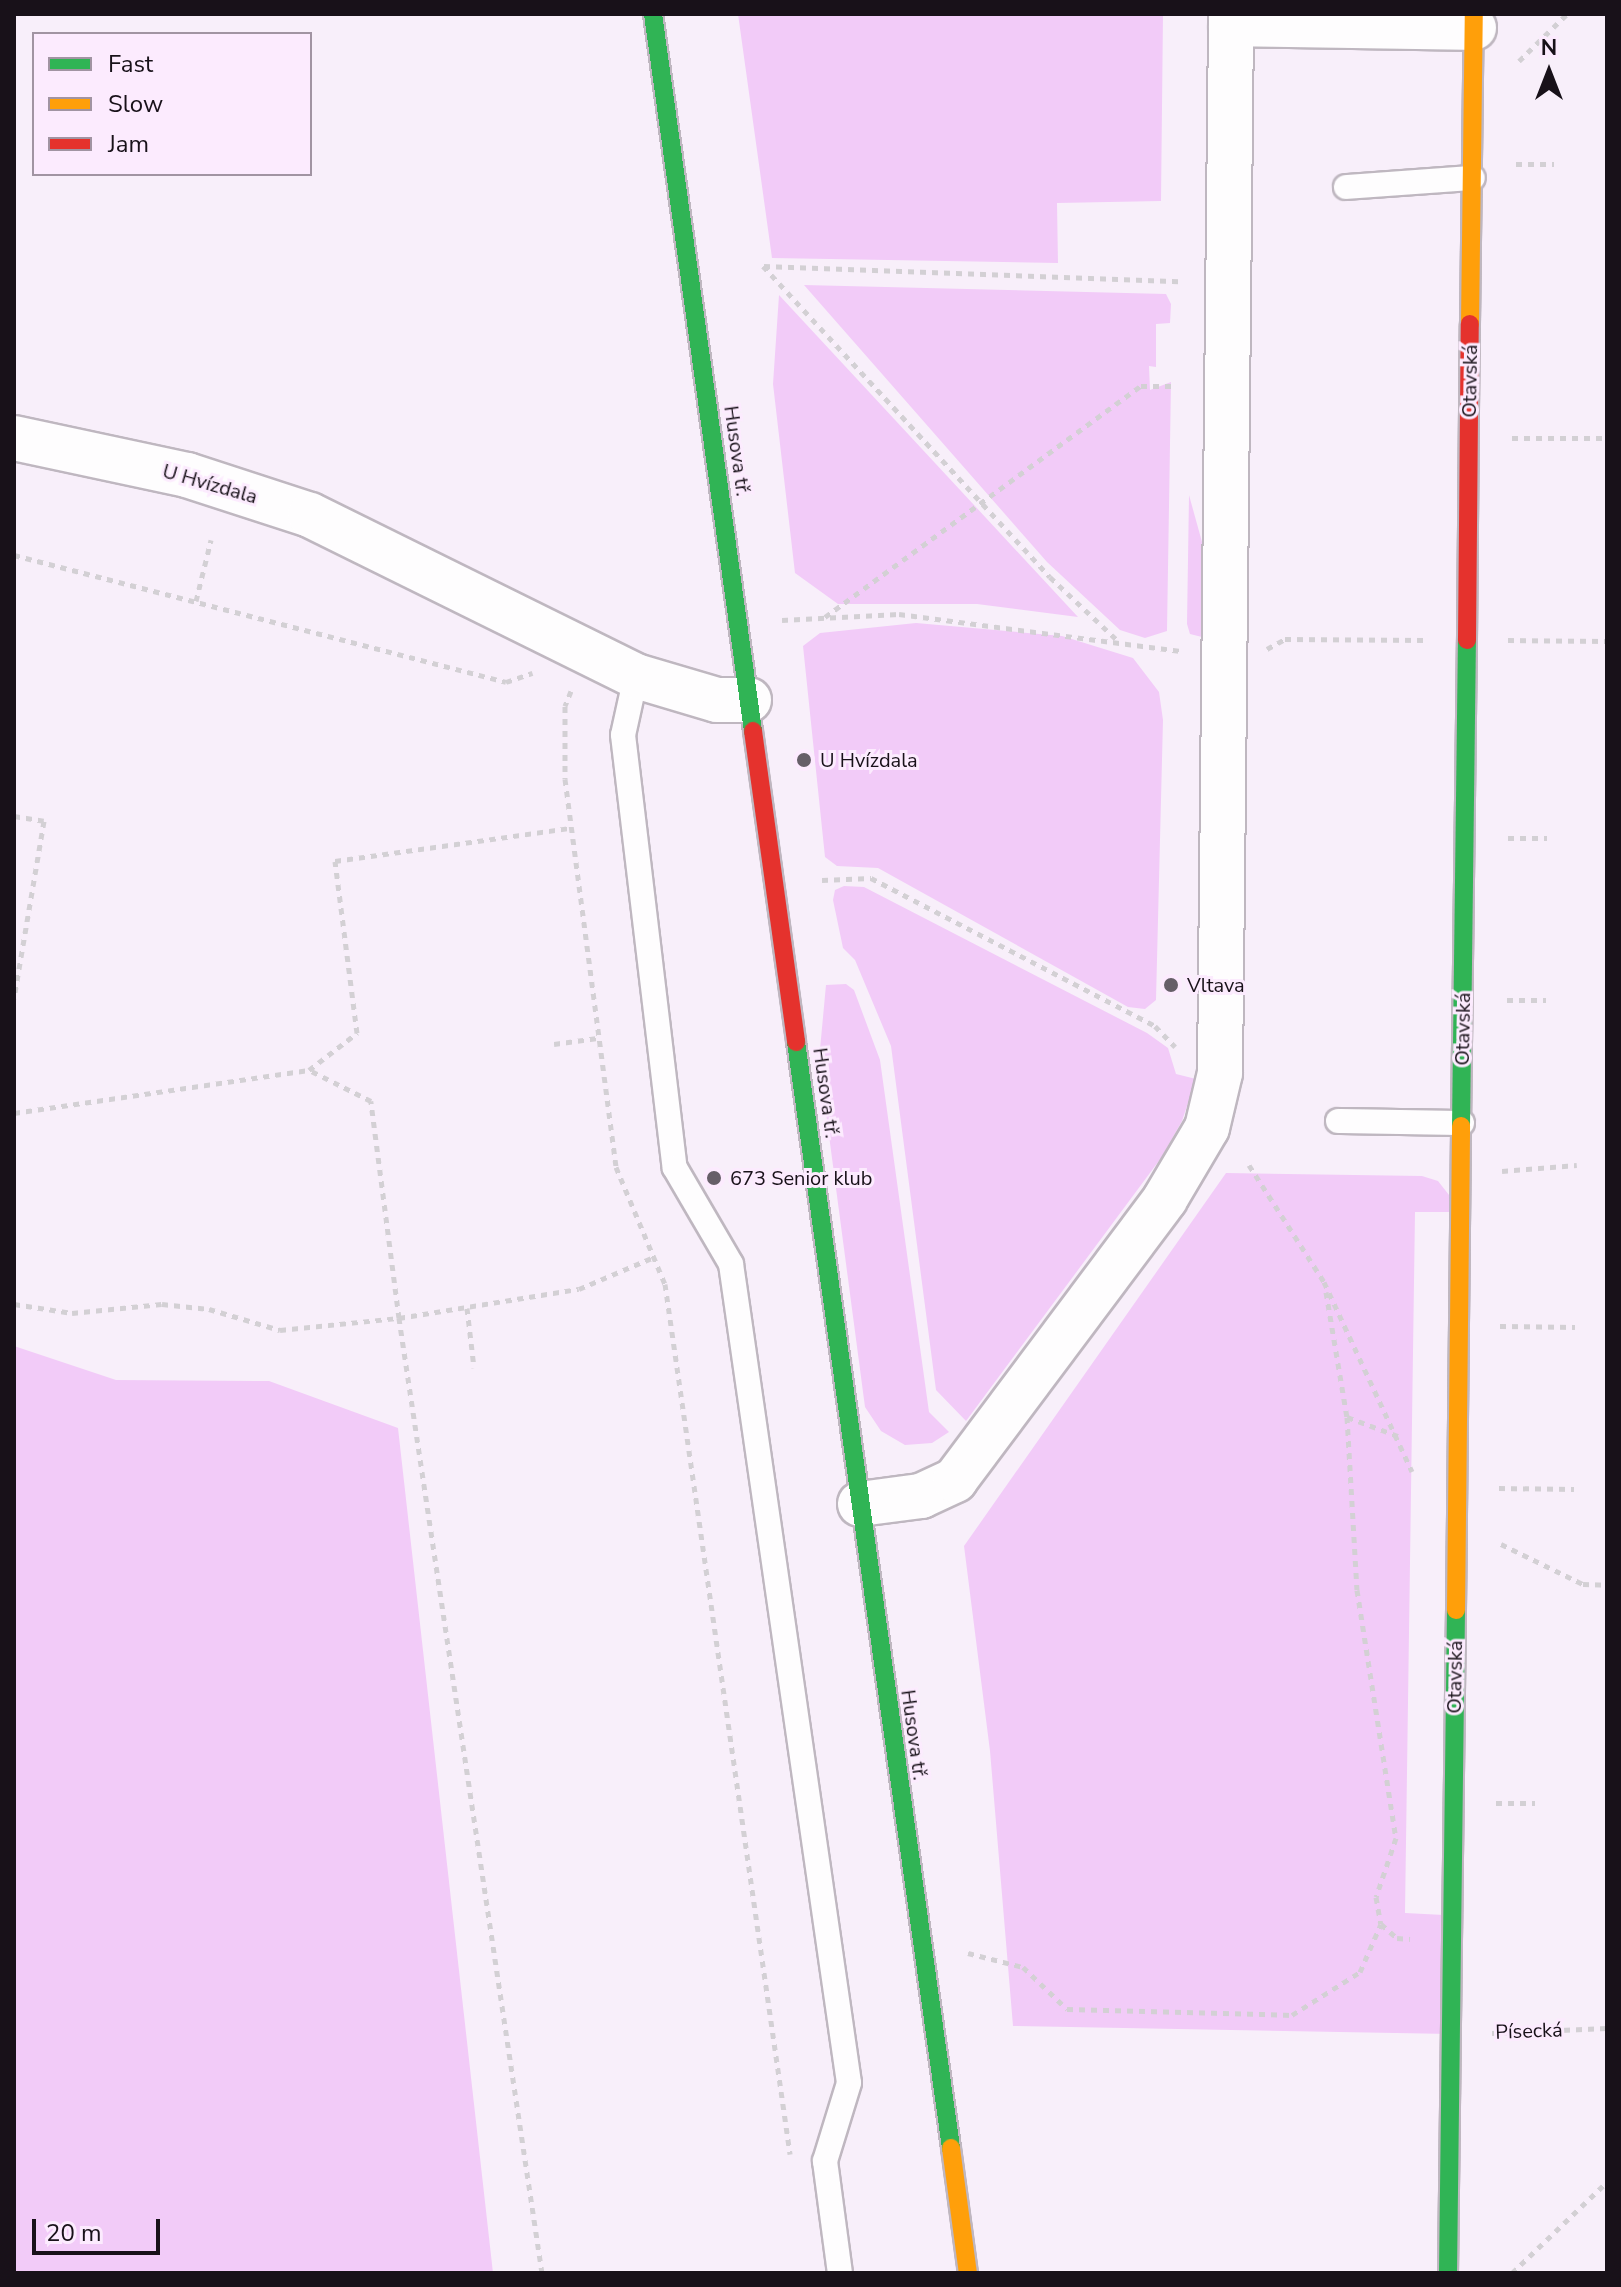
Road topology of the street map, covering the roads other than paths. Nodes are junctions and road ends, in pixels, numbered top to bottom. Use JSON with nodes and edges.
{"nodes":[{"id":1,"x":653,"y":14,"type":"edge"},
{"id":2,"x":1231,"y":19,"type":"edge"},
{"id":3,"x":1474,"y":21,"type":"edge"},
{"id":4,"x":1473,"y":178,"type":"junction"},
{"id":5,"x":1346,"y":187,"type":"dead end"},
{"id":6,"x":14,"y":438,"type":"edge"},
{"id":7,"x":636,"y":676,"type":"junction"},
{"id":8,"x":749,"y":700,"type":"junction"},
{"id":9,"x":1338,"y":1121,"type":"dead end"},
{"id":10,"x":1462,"y":1123,"type":"junction"},
{"id":11,"x":860,"y":1504,"type":"junction"},
{"id":12,"x":840,"y":2273,"type":"edge"},
{"id":13,"x":968,"y":2273,"type":"edge"},
{"id":14,"x":1448,"y":2273,"type":"edge"}],
"edges":[{"from":1,"to":8,"type":"street","name":"Husova tř."},
{"from":2,"to":3,"type":"street","name":"Otavská"},
{"from":2,"to":11,"type":"street","name":"Otavská"},
{"from":3,"to":4,"type":"street","name":"Otavská"},
{"from":4,"to":5,"type":"lane"},
{"from":4,"to":10,"type":"street","name":"Otavská"},
{"from":6,"to":7,"type":"street","name":"U Hvízdala"},
{"from":7,"to":8,"type":"street","name":"U Hvízdala"},
{"from":7,"to":12,"type":"lane"},
{"from":8,"to":11,"type":"street","name":"Husova tř."},
{"from":9,"to":10,"type":"lane"},
{"from":10,"to":14,"type":"street","name":"Otavská"},
{"from":11,"to":13,"type":"street","name":"Husova tř."}]}
